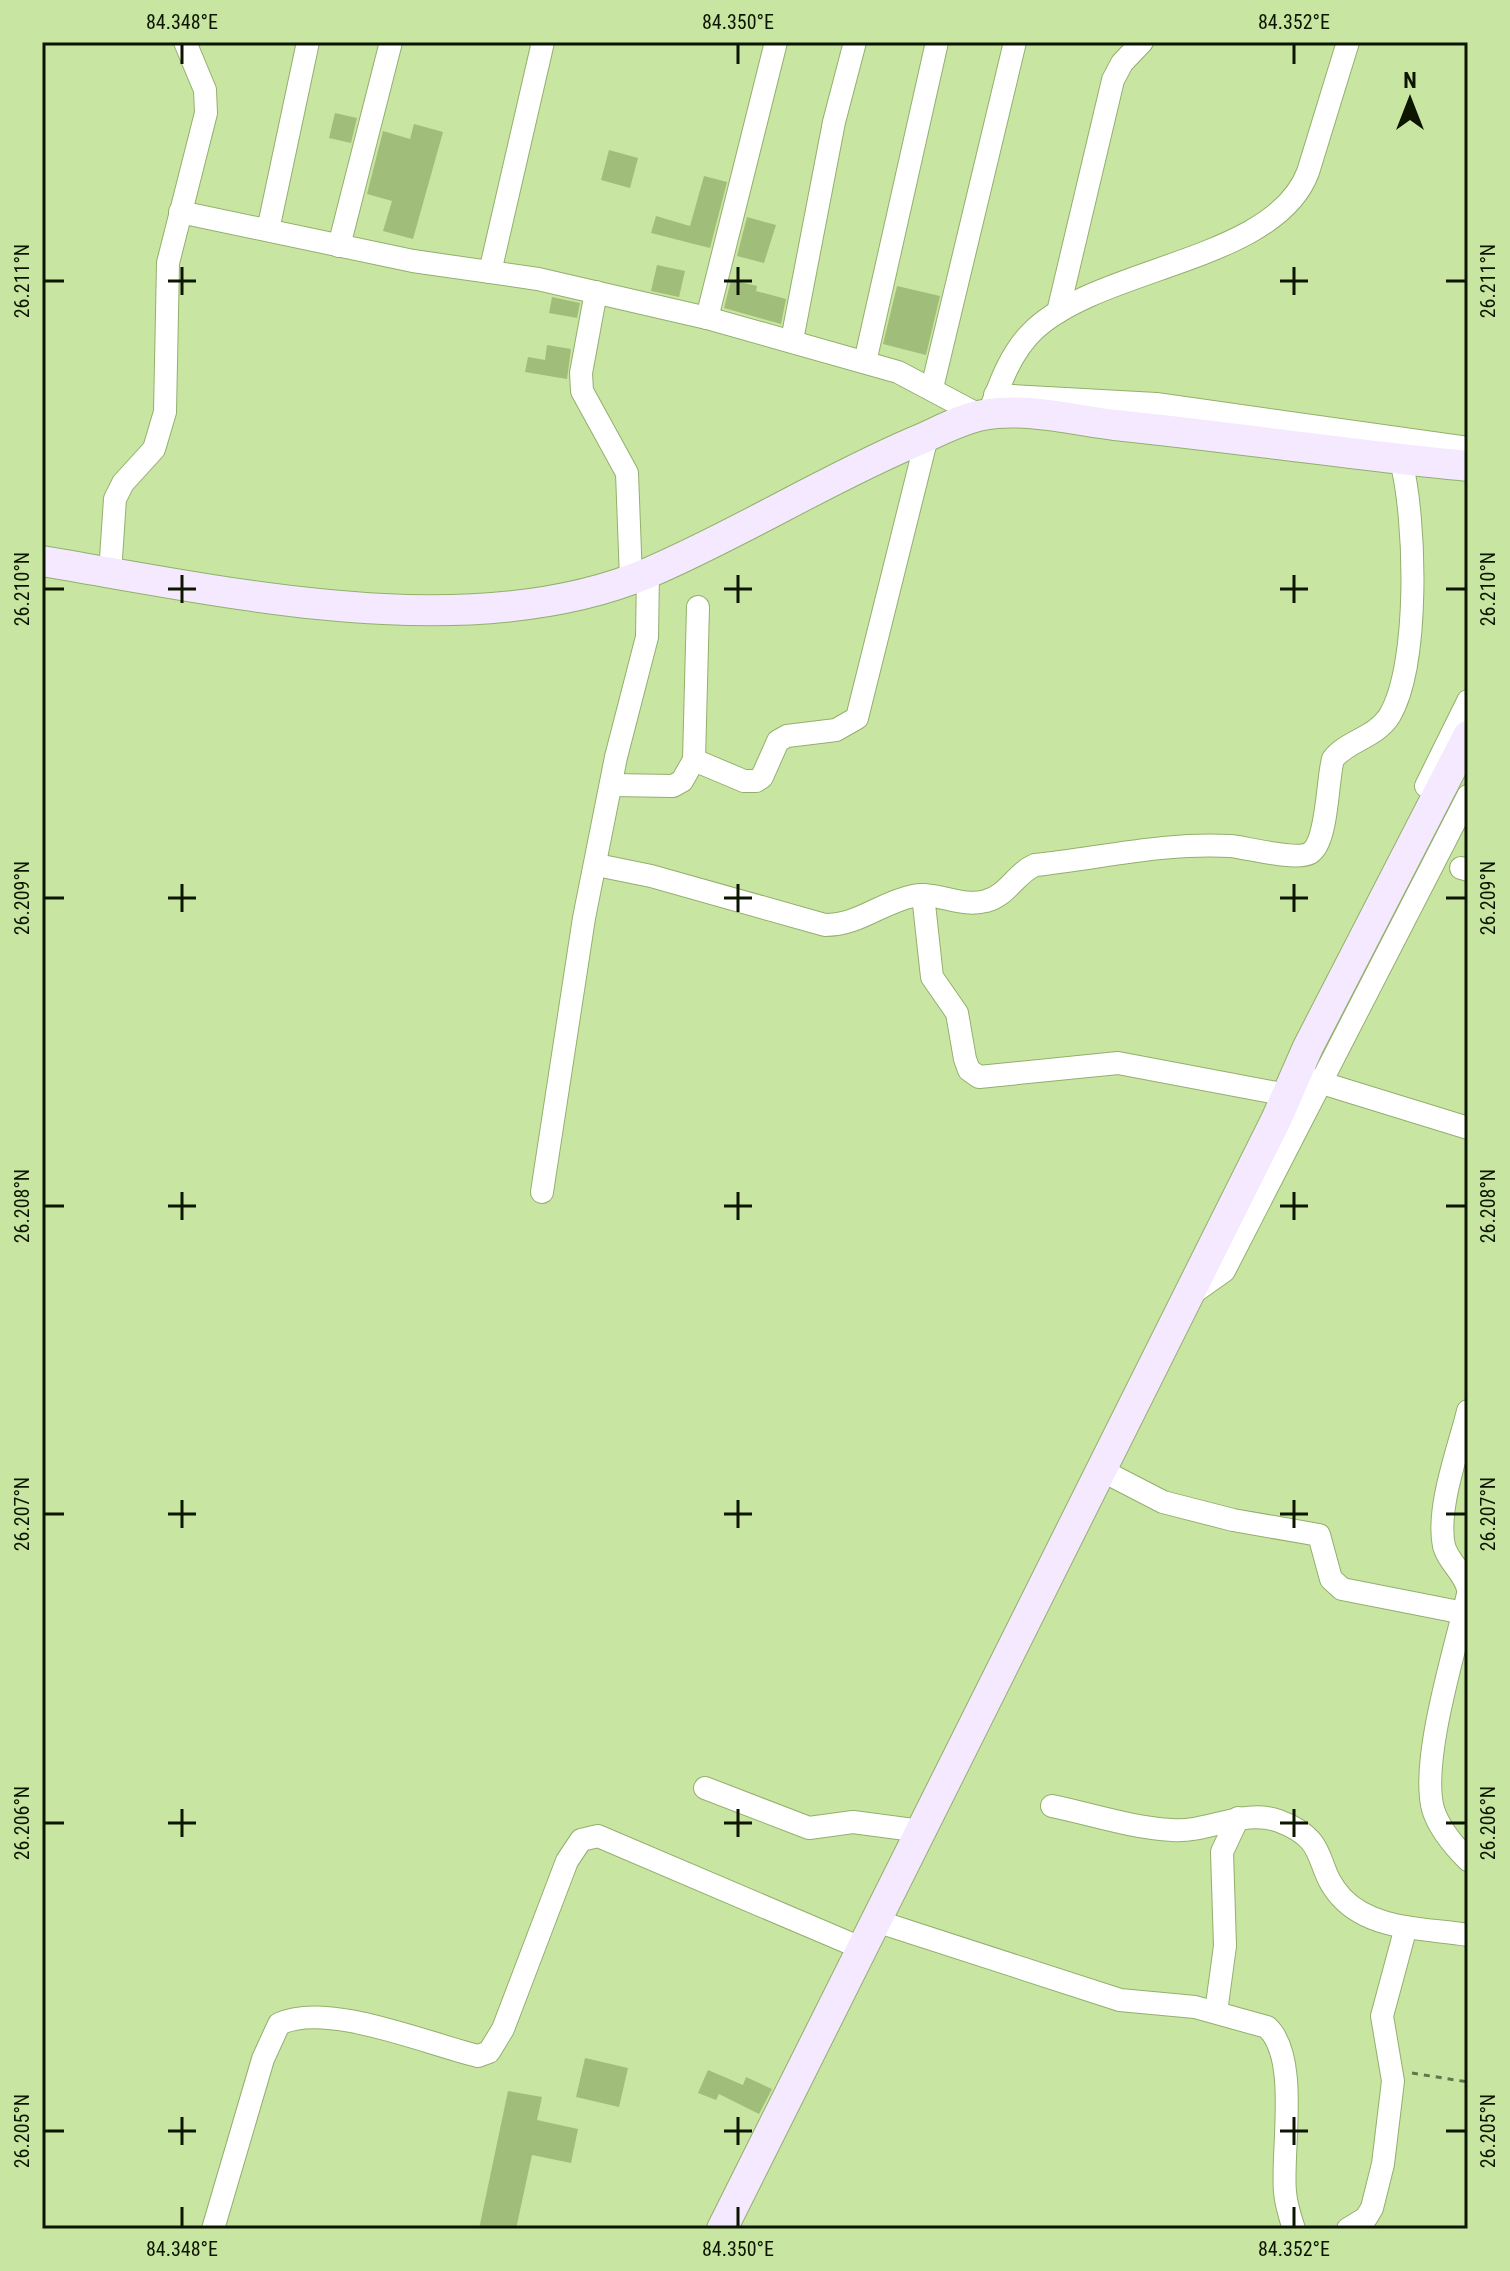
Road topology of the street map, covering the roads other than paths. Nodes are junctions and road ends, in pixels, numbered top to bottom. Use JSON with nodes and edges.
{"nodes":[{"id":1,"x":185,"y":42,"type":"edge"},
{"id":2,"x":308,"y":42,"type":"edge"},
{"id":3,"x":391,"y":42,"type":"edge"},
{"id":4,"x":543,"y":42,"type":"edge"},
{"id":5,"x":776,"y":42,"type":"edge"},
{"id":6,"x":855,"y":42,"type":"edge"},
{"id":7,"x":937,"y":42,"type":"edge"},
{"id":8,"x":1015,"y":42,"type":"edge"},
{"id":9,"x":1142,"y":42,"type":"edge"},
{"id":10,"x":1348,"y":42,"type":"edge"},
{"id":11,"x":180,"y":212,"type":"junction"},
{"id":12,"x":268,"y":230,"type":"junction"},
{"id":13,"x":339,"y":246,"type":"junction"},
{"id":14,"x":490,"y":272,"type":"junction"},
{"id":15,"x":596,"y":292,"type":"junction"},
{"id":16,"x":1058,"y":312,"type":"junction"},
{"id":17,"x":707,"y":318,"type":"junction"},
{"id":18,"x":792,"y":340,"type":"junction"},
{"id":19,"x":865,"y":362,"type":"junction"},
{"id":20,"x":932,"y":388,"type":"junction"},
{"id":21,"x":993,"y":409,"type":"junction"},
{"id":22,"x":927,"y":437,"type":"junction"},
{"id":23,"x":1468,"y":448,"type":"edge"},
{"id":24,"x":1401,"y":461,"type":"junction"},
{"id":25,"x":1468,"y":466,"type":"edge"},
{"id":26,"x":42,"y":561,"type":"edge"},
{"id":27,"x":110,"y":573,"type":"junction"},
{"id":28,"x":640,"y":576,"type":"junction"},
{"id":29,"x":698,"y":607,"type":"dead end"},
{"id":30,"x":1468,"y":701,"type":"edge"},
{"id":31,"x":1468,"y":736,"type":"edge"},
{"id":32,"x":694,"y":760,"type":"junction"},
{"id":33,"x":612,"y":785,"type":"junction"},
{"id":34,"x":1468,"y":796,"type":"edge"},
{"id":35,"x":597,"y":865,"type":"junction"},
{"id":36,"x":923,"y":895,"type":"junction"},
{"id":37,"x":1297,"y":1078,"type":"junction"},
{"id":38,"x":1468,"y":1128,"type":"edge"},
{"id":39,"x":542,"y":1192,"type":"dead end"},
{"id":40,"x":1187,"y":1297,"type":"junction"},
{"id":41,"x":1468,"y":1411,"type":"edge"},
{"id":42,"x":1101,"y":1470,"type":"junction"},
{"id":43,"x":1467,"y":1599,"type":"edge"},
{"id":44,"x":705,"y":1788,"type":"dead end"},
{"id":45,"x":1052,"y":1806,"type":"dead end"},
{"id":46,"x":1238,"y":1818,"type":"junction"},
{"id":47,"x":921,"y":1831,"type":"junction"},
{"id":48,"x":1468,"y":1860,"type":"edge"},
{"id":49,"x":876,"y":1921,"type":"junction"},
{"id":50,"x":1406,"y":1927,"type":"junction"},
{"id":51,"x":1465,"y":1928,"type":"edge"},
{"id":52,"x":861,"y":1948,"type":"junction"},
{"id":53,"x":1216,"y":2012,"type":"junction"},
{"id":54,"x":213,"y":2229,"type":"edge"},
{"id":55,"x":722,"y":2229,"type":"edge"},
{"id":56,"x":1294,"y":2229,"type":"edge"},
{"id":57,"x":1348,"y":2229,"type":"edge"}],
"edges":[{"from":1,"to":11,"type":"street"},
{"from":2,"to":12,"type":"street"},
{"from":3,"to":13,"type":"street"},
{"from":4,"to":14,"type":"street"},
{"from":5,"to":17,"type":"street"},
{"from":6,"to":18,"type":"street"},
{"from":7,"to":19,"type":"street"},
{"from":8,"to":20,"type":"street"},
{"from":9,"to":16,"type":"street"},
{"from":10,"to":16,"type":"street"},
{"from":11,"to":12,"type":"street"},
{"from":11,"to":27,"type":"street"},
{"from":12,"to":13,"type":"street"},
{"from":13,"to":14,"type":"street"},
{"from":14,"to":15,"type":"street"},
{"from":15,"to":17,"type":"street"},
{"from":15,"to":28,"type":"street"},
{"from":16,"to":21,"type":"street"},
{"from":17,"to":18,"type":"street"},
{"from":18,"to":19,"type":"street"},
{"from":19,"to":20,"type":"street"},
{"from":20,"to":21,"type":"street"},
{"from":21,"to":22,"type":"main road"},
{"from":21,"to":23,"type":"street"},
{"from":21,"to":24,"type":"main road"},
{"from":22,"to":28,"type":"main road"},
{"from":22,"to":32,"type":"street"},
{"from":24,"to":25,"type":"main road"},
{"from":24,"to":36,"type":"street"},
{"from":26,"to":27,"type":"main road"},
{"from":27,"to":28,"type":"main road"},
{"from":28,"to":33,"type":"street"},
{"from":29,"to":32,"type":"street"},
{"from":30,"to":37,"type":"street"},
{"from":31,"to":37,"type":"main road"},
{"from":32,"to":33,"type":"street"},
{"from":33,"to":35,"type":"street"},
{"from":34,"to":37,"type":"street"},
{"from":35,"to":36,"type":"street"},
{"from":35,"to":39,"type":"street"},
{"from":36,"to":37,"type":"street"},
{"from":37,"to":38,"type":"street"},
{"from":37,"to":40,"type":"main road"},
{"from":37,"to":40,"type":"street"},
{"from":40,"to":42,"type":"main road"},
{"from":41,"to":43,"type":"street"},
{"from":42,"to":43,"type":"street"},
{"from":42,"to":47,"type":"main road"},
{"from":43,"to":48,"type":"street"},
{"from":44,"to":47,"type":"street"},
{"from":45,"to":46,"type":"street"},
{"from":46,"to":50,"type":"street"},
{"from":46,"to":53,"type":"street"},
{"from":47,"to":49,"type":"main road"},
{"from":49,"to":52,"type":"main road"},
{"from":49,"to":53,"type":"street"},
{"from":50,"to":51,"type":"street"},
{"from":50,"to":57,"type":"street"},
{"from":52,"to":54,"type":"street"},
{"from":52,"to":55,"type":"main road"},
{"from":53,"to":56,"type":"street"}]}
